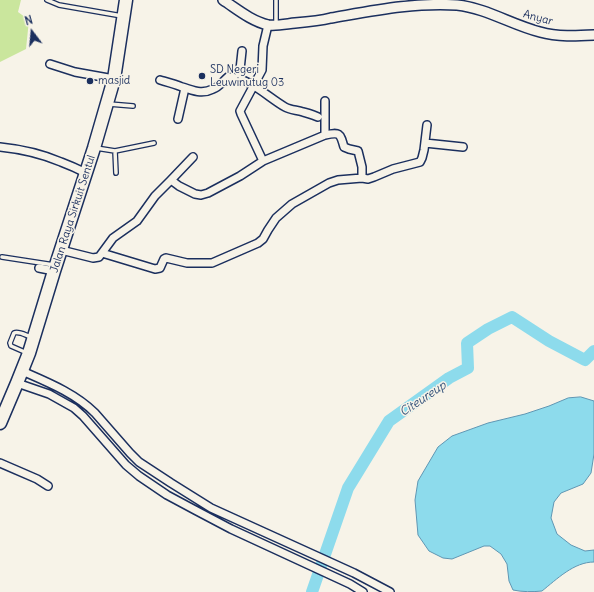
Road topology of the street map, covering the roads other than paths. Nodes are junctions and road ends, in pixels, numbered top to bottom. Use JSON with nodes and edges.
{"nodes":[{"id":1,"x":47,"y":0,"type":"edge"},
{"id":2,"x":126,"y":0,"type":"edge"},
{"id":3,"x":223,"y":0,"type":"edge"},
{"id":4,"x":276,"y":0,"type":"edge"},
{"id":5,"x":441,"y":2,"type":"edge"},
{"id":6,"x":124,"y":17,"type":"junction"},
{"id":7,"x":272,"y":25,"type":"junction"},
{"id":8,"x":594,"y":35,"type":"edge"},
{"id":9,"x":242,"y":51,"type":"dead end"},
{"id":10,"x":50,"y":64,"type":"dead end"},
{"id":11,"x":114,"y":79,"type":"junction"},
{"id":12,"x":239,"y":79,"type":"junction"},
{"id":13,"x":160,"y":80,"type":"dead end"},
{"id":14,"x":254,"y":86,"type":"junction"},
{"id":15,"x":185,"y":88,"type":"junction"},
{"id":16,"x":325,"y":101,"type":"dead end"},
{"id":17,"x":108,"y":104,"type":"junction"},
{"id":18,"x":133,"y":106,"type":"dead end"},
{"id":19,"x":318,"y":117,"type":"dead end"},
{"id":20,"x":178,"y":119,"type":"dead end"},
{"id":21,"x":427,"y":124,"type":"dead end"},
{"id":22,"x":325,"y":135,"type":"junction"},
{"id":23,"x":154,"y":143,"type":"dead end"},
{"id":24,"x":425,"y":143,"type":"junction"},
{"id":25,"x":0,"y":147,"type":"edge"},
{"id":26,"x":463,"y":147,"type":"dead end"},
{"id":27,"x":94,"y":148,"type":"junction"},
{"id":28,"x":116,"y":151,"type":"junction"},
{"id":29,"x":193,"y":157,"type":"dead end"},
{"id":30,"x":263,"y":161,"type":"junction"},
{"id":31,"x":86,"y":173,"type":"junction"},
{"id":32,"x":116,"y":173,"type":"dead end"},
{"id":33,"x":362,"y":178,"type":"junction"},
{"id":34,"x":172,"y":180,"type":"junction"},
{"id":35,"x":61,"y":250,"type":"junction"},
{"id":36,"x":102,"y":253,"type":"junction"},
{"id":37,"x":2,"y":257,"type":"dead end"},
{"id":38,"x":39,"y":268,"type":"dead end"},
{"id":39,"x":55,"y":268,"type":"junction"},
{"id":40,"x":33,"y":338,"type":"junction"},
{"id":41,"x":28,"y":353,"type":"junction"},
{"id":42,"x":22,"y":371,"type":"junction"},
{"id":43,"x":17,"y":383,"type":"junction"},
{"id":44,"x":64,"y":391,"type":"junction"},
{"id":45,"x":61,"y":400,"type":"junction"},
{"id":46,"x":0,"y":423,"type":"edge"},
{"id":47,"x":0,"y":463,"type":"edge"},
{"id":48,"x":48,"y":486,"type":"dead end"},
{"id":49,"x":292,"y":545,"type":"junction"},
{"id":50,"x":287,"y":554,"type":"junction"},
{"id":51,"x":363,"y":592,"type":"edge"},
{"id":52,"x":390,"y":592,"type":"edge"}],
"edges":[{"from":1,"to":6,"type":"lane"},
{"from":2,"to":6,"type":"main road","name":"Jalan Raya Sirkuit Sentul"},
{"from":3,"to":7,"type":"street","name":"Anyar"},
{"from":4,"to":7,"type":"lane"},
{"from":5,"to":7,"type":"street","name":"Anyar"},
{"from":5,"to":8,"type":"street","name":"Anyar"},
{"from":6,"to":11,"type":"main road","name":"Jalan Raya Sirkuit Sentul"},
{"from":7,"to":14,"type":"street"},
{"from":9,"to":12,"type":"street"},
{"from":10,"to":11,"type":"street"},
{"from":11,"to":17,"type":"main road","name":"Jalan Raya Sirkuit Sentul"},
{"from":12,"to":14,"type":"street"},
{"from":12,"to":15,"type":"street"},
{"from":13,"to":15,"type":"street"},
{"from":14,"to":19,"type":"street"},
{"from":14,"to":30,"type":"street"},
{"from":15,"to":20,"type":"street"},
{"from":16,"to":22,"type":"street"},
{"from":17,"to":18,"type":"lane"},
{"from":17,"to":27,"type":"main road","name":"Jalan Raya Sirkuit Sentul"},
{"from":21,"to":24,"type":"street"},
{"from":22,"to":30,"type":"street"},
{"from":22,"to":33,"type":"street"},
{"from":23,"to":28,"type":"lane"},
{"from":24,"to":26,"type":"street"},
{"from":24,"to":33,"type":"street"},
{"from":25,"to":31,"type":"street"},
{"from":27,"to":28,"type":"lane"},
{"from":27,"to":31,"type":"main road","name":"Jalan Raya Sirkuit Sentul"},
{"from":28,"to":32,"type":"lane"},
{"from":29,"to":34,"type":"street"},
{"from":30,"to":34,"type":"street"},
{"from":31,"to":35,"type":"main road","name":"Jalan Raya Sirkuit Sentul"},
{"from":33,"to":36,"type":"street"},
{"from":34,"to":36,"type":"street"},
{"from":35,"to":36,"type":"street"},
{"from":35,"to":39,"type":"main road","name":"Jalan Raya Sirkuit Sentul"},
{"from":37,"to":39,"type":"lane"},
{"from":38,"to":39,"type":"street"},
{"from":39,"to":40,"type":"main road","name":"Jalan Raya Sirkuit Sentul"},
{"from":40,"to":41,"type":"main road","name":"Jalan Raya Sirkuit Sentul"},
{"from":40,"to":41,"type":"lane"},
{"from":41,"to":42,"type":"main road","name":"Jalan Raya Sirkuit Sentul"},
{"from":42,"to":43,"type":"main road","name":"Jalan Raya Sirkuit Sentul"},
{"from":42,"to":44,"type":"street"},
{"from":43,"to":45,"type":"street"},
{"from":43,"to":46,"type":"main road","name":"Jalan Raya Sirkuit Sentul"},
{"from":44,"to":45,"type":"street"},
{"from":44,"to":49,"type":"street"},
{"from":45,"to":50,"type":"street"},
{"from":47,"to":48,"type":"street"},
{"from":49,"to":50,"type":"street"},
{"from":49,"to":52,"type":"street"},
{"from":50,"to":51,"type":"street"}]}
